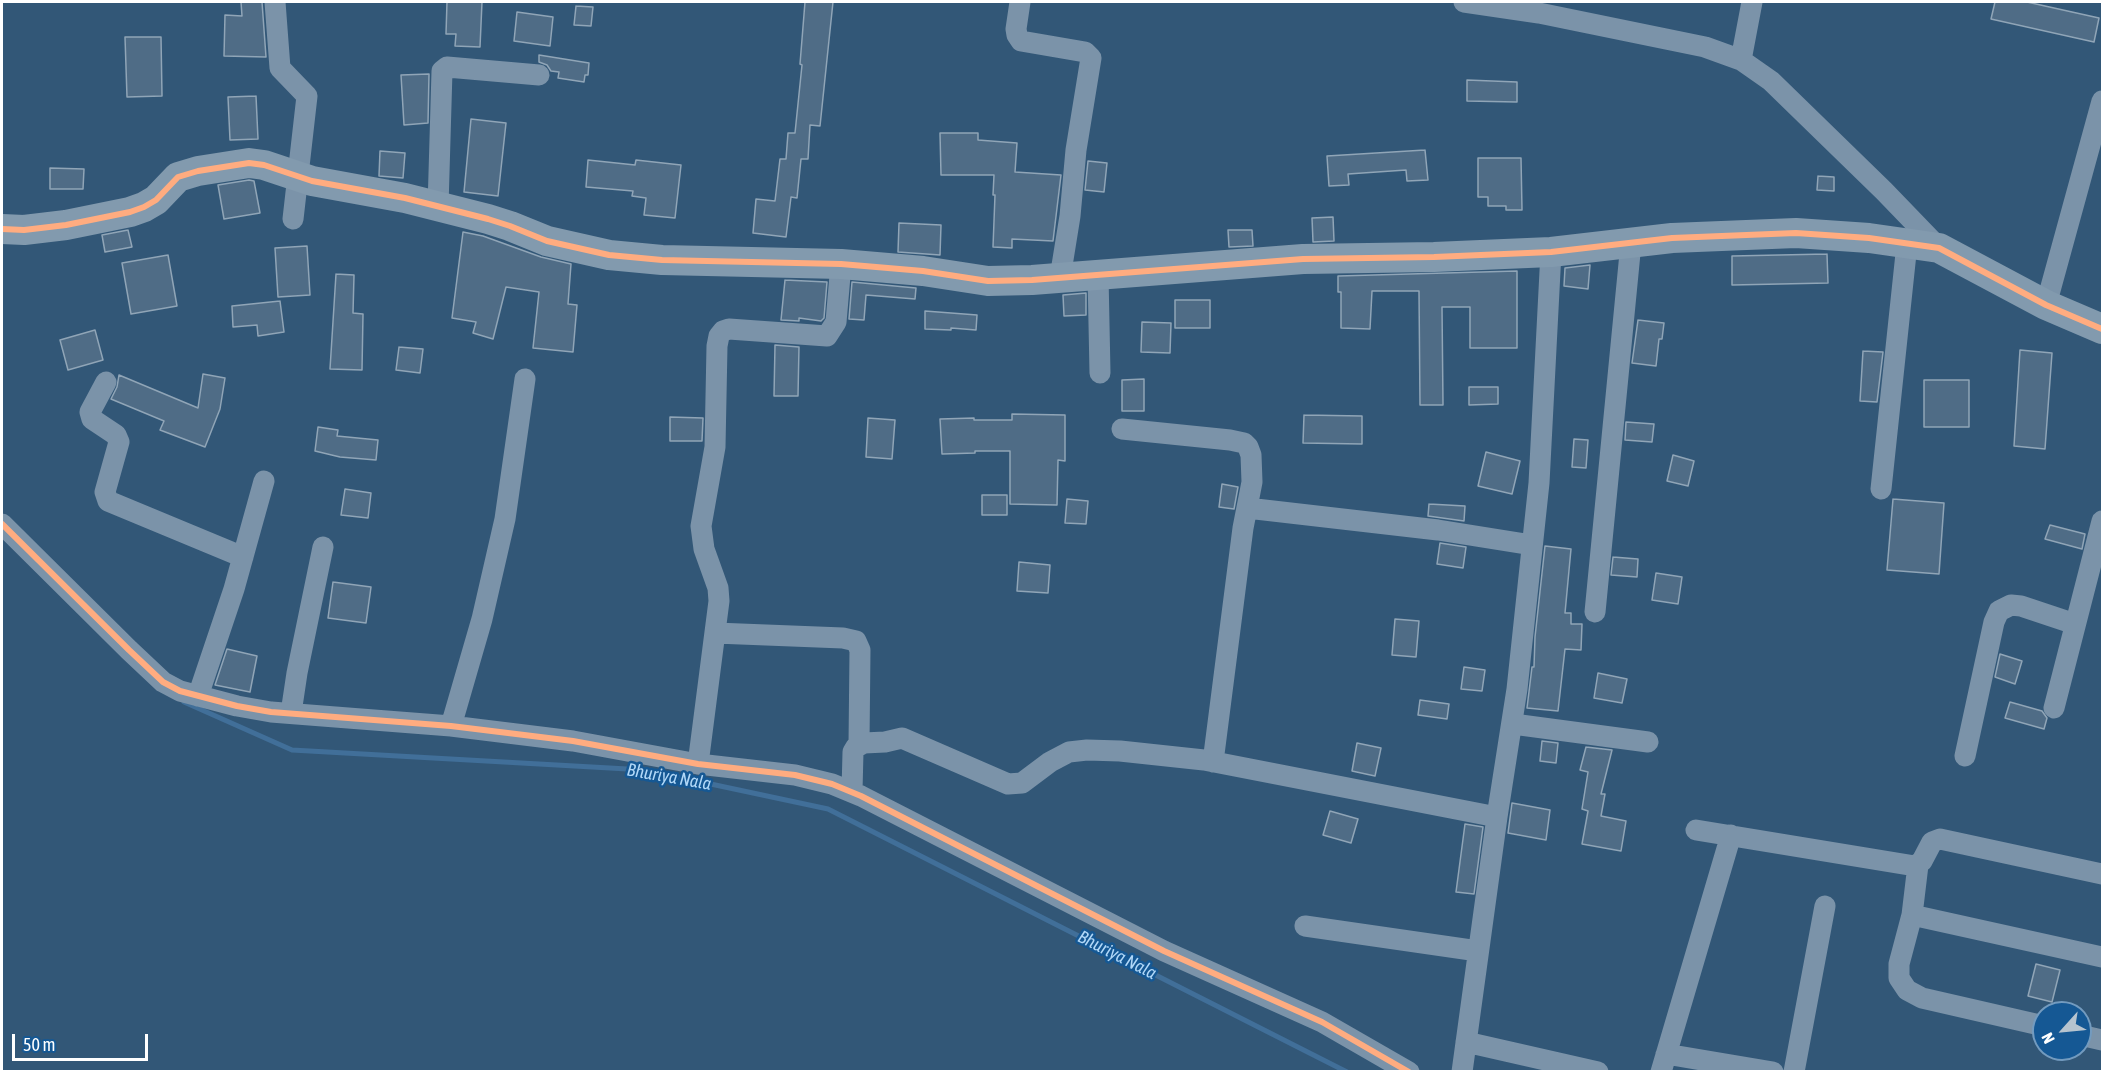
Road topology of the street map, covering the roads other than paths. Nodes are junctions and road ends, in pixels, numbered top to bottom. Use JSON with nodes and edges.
{"nodes":[{"id":1,"x":275,"y":2,"type":"edge"},
{"id":2,"x":1020,"y":2,"type":"edge"},
{"id":3,"x":1464,"y":2,"type":"edge"},
{"id":4,"x":1752,"y":2,"type":"edge"},
{"id":5,"x":1540,"y":7,"type":"edge"},
{"id":6,"x":1741,"y":60,"type":"junction"},
{"id":7,"x":539,"y":75,"type":"dead end"},
{"id":8,"x":2103,"y":101,"type":"edge"},
{"id":9,"x":298,"y":177,"type":"junction"},
{"id":10,"x":438,"y":207,"type":"junction"},
{"id":11,"x":293,"y":219,"type":"dead end"},
{"id":12,"x":2,"y":229,"type":"edge"},
{"id":13,"x":1631,"y":243,"type":"junction"},
{"id":14,"x":1907,"y":244,"type":"junction"},
{"id":15,"x":1939,"y":248,"type":"junction"},
{"id":16,"x":1551,"y":252,"type":"junction"},
{"id":17,"x":841,"y":264,"type":"junction"},
{"id":18,"x":1098,"y":275,"type":"junction"},
{"id":19,"x":1060,"y":278,"type":"junction"},
{"id":20,"x":2046,"y":305,"type":"junction"},
{"id":21,"x":2103,"y":329,"type":"edge"},
{"id":22,"x":1100,"y":373,"type":"dead end"},
{"id":23,"x":525,"y":379,"type":"dead end"},
{"id":24,"x":106,"y":382,"type":"dead end"},
{"id":25,"x":1122,"y":429,"type":"dead end"},
{"id":26,"x":264,"y":481,"type":"dead end"},
{"id":27,"x":1881,"y":489,"type":"dead end"},
{"id":28,"x":1247,"y":508,"type":"junction"},
{"id":29,"x":2103,"y":520,"type":"edge"},
{"id":30,"x":2,"y":524,"type":"edge"},
{"id":31,"x":1532,"y":545,"type":"junction"},
{"id":32,"x":323,"y":548,"type":"dead end"},
{"id":33,"x":243,"y":557,"type":"junction"},
{"id":34,"x":1595,"y":612,"type":"dead end"},
{"id":35,"x":2075,"y":624,"type":"junction"},
{"id":36,"x":714,"y":633,"type":"junction"},
{"id":37,"x":198,"y":696,"type":"junction"},
{"id":38,"x":2054,"y":708,"type":"dead end"},
{"id":39,"x":291,"y":713,"type":"junction"},
{"id":40,"x":1513,"y":724,"type":"junction"},
{"id":41,"x":451,"y":726,"type":"junction"},
{"id":42,"x":1648,"y":742,"type":"dead end"},
{"id":43,"x":859,"y":744,"type":"junction"},
{"id":44,"x":1965,"y":756,"type":"dead end"},
{"id":45,"x":1213,"y":762,"type":"junction"},
{"id":46,"x":698,"y":764,"type":"junction"},
{"id":47,"x":852,"y":791,"type":"junction"},
{"id":48,"x":1497,"y":817,"type":"junction"},
{"id":49,"x":1696,"y":830,"type":"dead end"},
{"id":50,"x":1731,"y":835,"type":"junction"},
{"id":51,"x":1918,"y":865,"type":"junction"},
{"id":52,"x":2103,"y":874,"type":"edge"},
{"id":53,"x":1825,"y":906,"type":"dead end"},
{"id":54,"x":1912,"y":915,"type":"junction"},
{"id":55,"x":1305,"y":926,"type":"dead end"},
{"id":56,"x":1478,"y":951,"type":"junction"},
{"id":57,"x":2103,"y":957,"type":"edge"},
{"id":58,"x":2032,"y":1023,"type":"edge"},
{"id":59,"x":1466,"y":1042,"type":"junction"},
{"id":60,"x":1663,"y":1063,"type":"edge"},
{"id":61,"x":1409,"y":1071,"type":"edge"},
{"id":62,"x":1462,"y":1071,"type":"edge"},
{"id":63,"x":1598,"y":1071,"type":"edge"},
{"id":64,"x":1773,"y":1071,"type":"edge"},
{"id":65,"x":1794,"y":1071,"type":"edge"}],
"edges":[{"from":1,"to":9,"type":"street"},
{"from":2,"to":19,"type":"street"},
{"from":3,"to":5,"type":"street"},
{"from":4,"to":6,"type":"street"},
{"from":5,"to":6,"type":"street"},
{"from":6,"to":15,"type":"street"},
{"from":7,"to":10,"type":"street"},
{"from":8,"to":20,"type":"street"},
{"from":9,"to":10,"type":"street"},
{"from":9,"to":11,"type":"street"},
{"from":9,"to":12,"type":"street"},
{"from":10,"to":17,"type":"street"},
{"from":13,"to":14,"type":"street"},
{"from":13,"to":16,"type":"street"},
{"from":13,"to":34,"type":"street"},
{"from":14,"to":15,"type":"street"},
{"from":14,"to":27,"type":"street"},
{"from":15,"to":20,"type":"street"},
{"from":16,"to":18,"type":"street"},
{"from":16,"to":31,"type":"street"},
{"from":17,"to":19,"type":"street"},
{"from":17,"to":36,"type":"street"},
{"from":18,"to":19,"type":"street"},
{"from":18,"to":22,"type":"street"},
{"from":20,"to":21,"type":"street"},
{"from":23,"to":41,"type":"street"},
{"from":24,"to":33,"type":"street"},
{"from":25,"to":28,"type":"street"},
{"from":26,"to":33,"type":"street"},
{"from":28,"to":31,"type":"street"},
{"from":28,"to":45,"type":"street"},
{"from":29,"to":35,"type":"street"},
{"from":30,"to":37,"type":"street"},
{"from":31,"to":40,"type":"street"},
{"from":32,"to":39,"type":"street"},
{"from":33,"to":37,"type":"street"},
{"from":35,"to":38,"type":"street"},
{"from":35,"to":44,"type":"street"},
{"from":36,"to":43,"type":"street"},
{"from":36,"to":46,"type":"street"},
{"from":37,"to":39,"type":"street"},
{"from":39,"to":41,"type":"street"},
{"from":40,"to":42,"type":"street"},
{"from":40,"to":48,"type":"street"},
{"from":41,"to":46,"type":"street"},
{"from":43,"to":45,"type":"street"},
{"from":43,"to":47,"type":"street"},
{"from":45,"to":48,"type":"street"},
{"from":46,"to":47,"type":"street"},
{"from":47,"to":61,"type":"street"},
{"from":48,"to":56,"type":"street"},
{"from":49,"to":50,"type":"street"},
{"from":50,"to":51,"type":"street"},
{"from":50,"to":60,"type":"street"},
{"from":51,"to":52,"type":"street"},
{"from":51,"to":54,"type":"street"},
{"from":53,"to":65,"type":"street"},
{"from":54,"to":57,"type":"street"},
{"from":54,"to":58,"type":"street"},
{"from":55,"to":56,"type":"street"},
{"from":56,"to":59,"type":"street"},
{"from":59,"to":62,"type":"street"},
{"from":59,"to":63,"type":"street"},
{"from":60,"to":64,"type":"street"}]}
